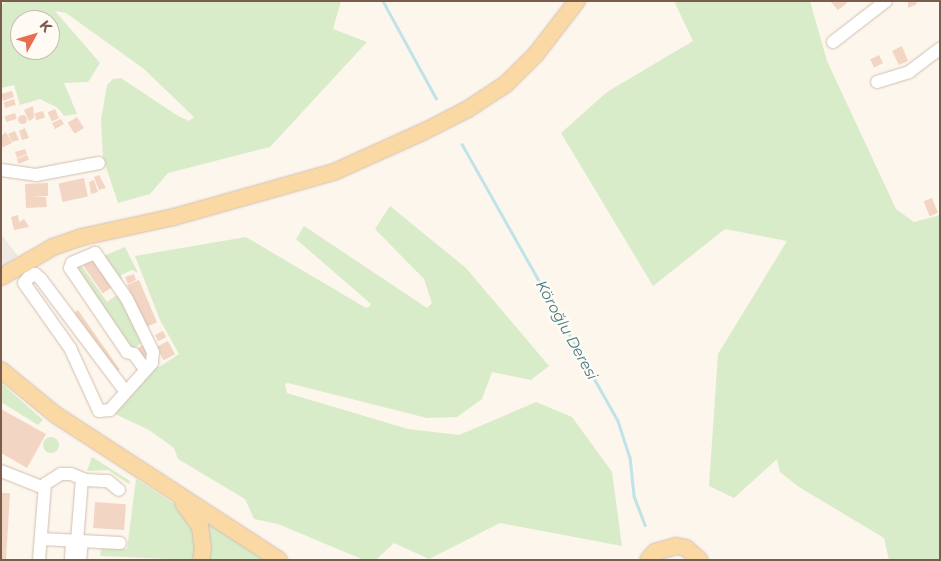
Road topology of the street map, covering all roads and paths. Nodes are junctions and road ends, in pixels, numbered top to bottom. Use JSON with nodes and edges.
{"nodes":[{"id":1,"x":577,"y":1,"type":"edge"},
{"id":2,"x":886,"y":1,"type":"edge"},
{"id":3,"x":834,"y":42,"type":"dead end"},
{"id":4,"x":940,"y":49,"type":"edge"},
{"id":5,"x":877,"y":82,"type":"dead end"},
{"id":6,"x":99,"y":163,"type":"dead end"},
{"id":7,"x":1,"y":170,"type":"edge"},
{"id":8,"x":28,"y":269,"type":"junction"},
{"id":9,"x":1,"y":277,"type":"edge"},
{"id":10,"x":145,"y":369,"type":"junction"},
{"id":11,"x":1,"y":370,"type":"edge"},
{"id":12,"x":125,"y":391,"type":"junction"},
{"id":13,"x":1,"y":471,"type":"edge"},
{"id":14,"x":82,"y":479,"type":"junction"},
{"id":15,"x":44,"y":488,"type":"junction"},
{"id":16,"x":170,"y":489,"type":"junction"},
{"id":17,"x":119,"y":490,"type":"dead end"},
{"id":18,"x":41,"y":539,"type":"junction"},
{"id":19,"x":77,"y":541,"type":"junction"},
{"id":20,"x":120,"y":542,"type":"dead end"},
{"id":21,"x":699,"y":558,"type":"edge"},
{"id":22,"x":39,"y":560,"type":"edge"},
{"id":23,"x":71,"y":560,"type":"edge"},
{"id":24,"x":80,"y":560,"type":"edge"},
{"id":25,"x":201,"y":560,"type":"edge"},
{"id":26,"x":279,"y":560,"type":"edge"},
{"id":27,"x":648,"y":560,"type":"edge"}],
"edges":[{"from":1,"to":8,"type":"main road"},
{"from":2,"to":3,"type":"street"},
{"from":4,"to":5,"type":"street"},
{"from":6,"to":7,"type":"street"},
{"from":8,"to":9,"type":"main road"},
{"from":8,"to":12,"type":"street"},
{"from":8,"to":12,"type":"street"},
{"from":10,"to":10,"type":"street"},
{"from":10,"to":12,"type":"street"},
{"from":11,"to":16,"type":"main road"},
{"from":13,"to":15,"type":"street"},
{"from":14,"to":15,"type":"street"},
{"from":14,"to":17,"type":"street"},
{"from":14,"to":19,"type":"street"},
{"from":15,"to":18,"type":"street"},
{"from":16,"to":25,"type":"main road"},
{"from":16,"to":26,"type":"main road"},
{"from":18,"to":19,"type":"street"},
{"from":18,"to":22,"type":"street"},
{"from":19,"to":20,"type":"street"},
{"from":19,"to":23,"type":"street"},
{"from":19,"to":24,"type":"street"},
{"from":21,"to":27,"type":"main road"}]}
